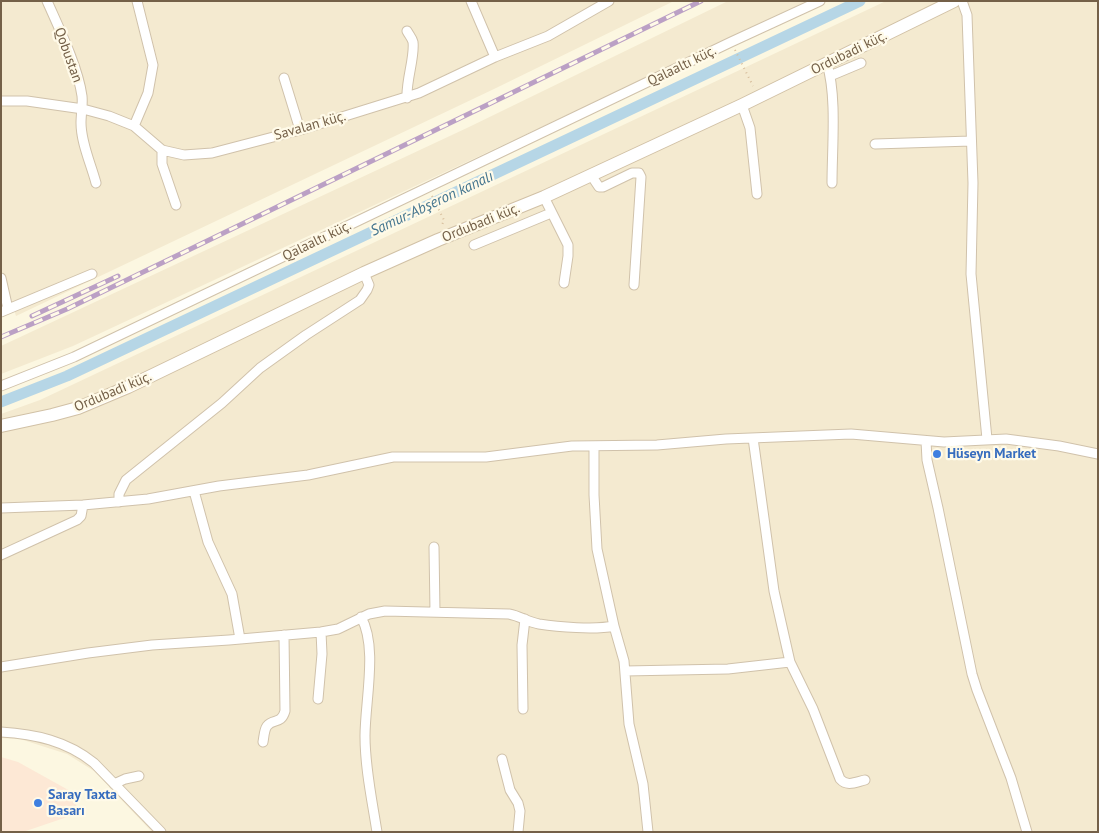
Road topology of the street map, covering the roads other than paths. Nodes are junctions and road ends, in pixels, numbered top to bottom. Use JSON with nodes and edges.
{"nodes":[{"id":1,"x":47,"y":1,"type":"edge"},
{"id":2,"x":137,"y":1,"type":"edge"},
{"id":3,"x":471,"y":1,"type":"edge"},
{"id":4,"x":609,"y":1,"type":"edge"},
{"id":5,"x":820,"y":1,"type":"edge"},
{"id":6,"x":954,"y":1,"type":"edge"},
{"id":7,"x":962,"y":1,"type":"edge"},
{"id":8,"x":407,"y":31,"type":"dead end"},
{"id":9,"x":495,"y":58,"type":"junction"},
{"id":10,"x":862,"y":63,"type":"dead end"},
{"id":11,"x":828,"y":70,"type":"junction"},
{"id":12,"x":284,"y":78,"type":"dead end"},
{"id":13,"x":407,"y":98,"type":"junction"},
{"id":14,"x":1,"y":101,"type":"edge"},
{"id":15,"x":742,"y":106,"type":"junction"},
{"id":16,"x":83,"y":109,"type":"junction"},
{"id":17,"x":134,"y":126,"type":"junction"},
{"id":18,"x":300,"y":130,"type":"junction"},
{"id":19,"x":971,"y":140,"type":"junction"},
{"id":20,"x":875,"y":144,"type":"dead end"},
{"id":21,"x":162,"y":150,"type":"junction"},
{"id":22,"x":591,"y":175,"type":"junction"},
{"id":23,"x":96,"y":183,"type":"dead end"},
{"id":24,"x":832,"y":183,"type":"dead end"},
{"id":25,"x":757,"y":194,"type":"dead end"},
{"id":26,"x":544,"y":197,"type":"junction"},
{"id":27,"x":176,"y":204,"type":"dead end"},
{"id":28,"x":551,"y":213,"type":"junction"},
{"id":29,"x":474,"y":245,"type":"dead end"},
{"id":30,"x":364,"y":273,"type":"junction"},
{"id":31,"x":92,"y":274,"type":"dead end"},
{"id":32,"x":1,"y":278,"type":"edge"},
{"id":33,"x":564,"y":283,"type":"dead end"},
{"id":34,"x":634,"y":285,"type":"dead end"},
{"id":35,"x":5,"y":310,"type":"edge"},
{"id":36,"x":1,"y":386,"type":"edge"},
{"id":37,"x":1,"y":426,"type":"edge"},
{"id":38,"x":753,"y":438,"type":"junction"},
{"id":39,"x":987,"y":439,"type":"junction"},
{"id":40,"x":926,"y":441,"type":"junction"},
{"id":41,"x":594,"y":446,"type":"junction"},
{"id":42,"x":1098,"y":454,"type":"edge"},
{"id":43,"x":194,"y":491,"type":"junction"},
{"id":44,"x":119,"y":502,"type":"junction"},
{"id":45,"x":83,"y":505,"type":"junction"},
{"id":46,"x":1,"y":508,"type":"edge"},
{"id":47,"x":434,"y":547,"type":"dead end"},
{"id":48,"x":1,"y":555,"type":"edge"},
{"id":49,"x":434,"y":612,"type":"junction"},
{"id":50,"x":361,"y":617,"type":"junction"},
{"id":51,"x":526,"y":619,"type":"junction"},
{"id":52,"x":614,"y":626,"type":"junction"},
{"id":53,"x":321,"y":632,"type":"junction"},
{"id":54,"x":284,"y":635,"type":"junction"},
{"id":55,"x":240,"y":639,"type":"junction"},
{"id":56,"x":790,"y":662,"type":"junction"},
{"id":57,"x":1,"y":667,"type":"edge"},
{"id":58,"x":625,"y":672,"type":"junction"},
{"id":59,"x":318,"y":699,"type":"dead end"},
{"id":60,"x":523,"y":709,"type":"dead end"},
{"id":61,"x":1,"y":732,"type":"edge"},
{"id":62,"x":263,"y":742,"type":"dead end"},
{"id":63,"x":502,"y":759,"type":"dead end"},
{"id":64,"x":139,"y":776,"type":"dead end"},
{"id":65,"x":866,"y":780,"type":"dead end"},
{"id":66,"x":114,"y":784,"type":"junction"},
{"id":67,"x":161,"y":832,"type":"edge"},
{"id":68,"x":377,"y":832,"type":"edge"},
{"id":69,"x":518,"y":832,"type":"edge"},
{"id":70,"x":648,"y":832,"type":"edge"},
{"id":71,"x":1027,"y":832,"type":"edge"}],
"edges":[{"from":1,"to":16,"type":"street","name":"Qobustan"},
{"from":2,"to":17,"type":"street"},
{"from":3,"to":9,"type":"street"},
{"from":4,"to":9,"type":"street","name":"Savalan küç."},
{"from":5,"to":36,"type":"street","name":"Qalaaltı küç."},
{"from":6,"to":11,"type":"street","name":"Ordubadi küç."},
{"from":7,"to":19,"type":"street"},
{"from":8,"to":13,"type":"street"},
{"from":9,"to":13,"type":"street","name":"Savalan küç."},
{"from":10,"to":11,"type":"street"},
{"from":11,"to":15,"type":"street","name":"Ordubadi küç."},
{"from":11,"to":24,"type":"street"},
{"from":12,"to":18,"type":"street"},
{"from":13,"to":18,"type":"street","name":"Savalan küç."},
{"from":14,"to":16,"type":"street","name":"Savalan küç."},
{"from":15,"to":22,"type":"street","name":"Ordubadi küç."},
{"from":15,"to":25,"type":"street"},
{"from":16,"to":17,"type":"street","name":"Savalan küç."},
{"from":16,"to":23,"type":"street","name":"Qobustan"},
{"from":17,"to":21,"type":"street","name":"Savalan küç."},
{"from":18,"to":21,"type":"street","name":"Savalan küç."},
{"from":19,"to":20,"type":"street"},
{"from":19,"to":39,"type":"street"},
{"from":21,"to":27,"type":"street"},
{"from":22,"to":26,"type":"street","name":"Ordubadi küç."},
{"from":22,"to":34,"type":"street"},
{"from":26,"to":28,"type":"street"},
{"from":26,"to":30,"type":"street","name":"Ordubadi küç."},
{"from":28,"to":29,"type":"street"},
{"from":28,"to":33,"type":"street"},
{"from":30,"to":37,"type":"street","name":"Ordubadi küç."},
{"from":30,"to":44,"type":"street"},
{"from":31,"to":35,"type":"street"},
{"from":32,"to":35,"type":"street"},
{"from":38,"to":40,"type":"street"},
{"from":38,"to":41,"type":"street"},
{"from":38,"to":56,"type":"street"},
{"from":39,"to":40,"type":"street"},
{"from":39,"to":42,"type":"street"},
{"from":40,"to":71,"type":"street"},
{"from":41,"to":43,"type":"street"},
{"from":41,"to":52,"type":"street"},
{"from":43,"to":44,"type":"street"},
{"from":43,"to":55,"type":"street"},
{"from":44,"to":45,"type":"street"},
{"from":45,"to":46,"type":"street"},
{"from":45,"to":48,"type":"street"},
{"from":47,"to":49,"type":"street"},
{"from":49,"to":50,"type":"street"},
{"from":49,"to":51,"type":"street"},
{"from":50,"to":53,"type":"street"},
{"from":50,"to":68,"type":"street"},
{"from":51,"to":52,"type":"street"},
{"from":51,"to":60,"type":"street"},
{"from":52,"to":58,"type":"street"},
{"from":53,"to":54,"type":"street"},
{"from":53,"to":59,"type":"street"},
{"from":54,"to":55,"type":"street"},
{"from":54,"to":62,"type":"street"},
{"from":55,"to":57,"type":"street"},
{"from":56,"to":58,"type":"street"},
{"from":56,"to":65,"type":"street"},
{"from":58,"to":70,"type":"street"},
{"from":61,"to":66,"type":"street"},
{"from":63,"to":69,"type":"street"},
{"from":64,"to":66,"type":"street"},
{"from":66,"to":67,"type":"street"}]}
